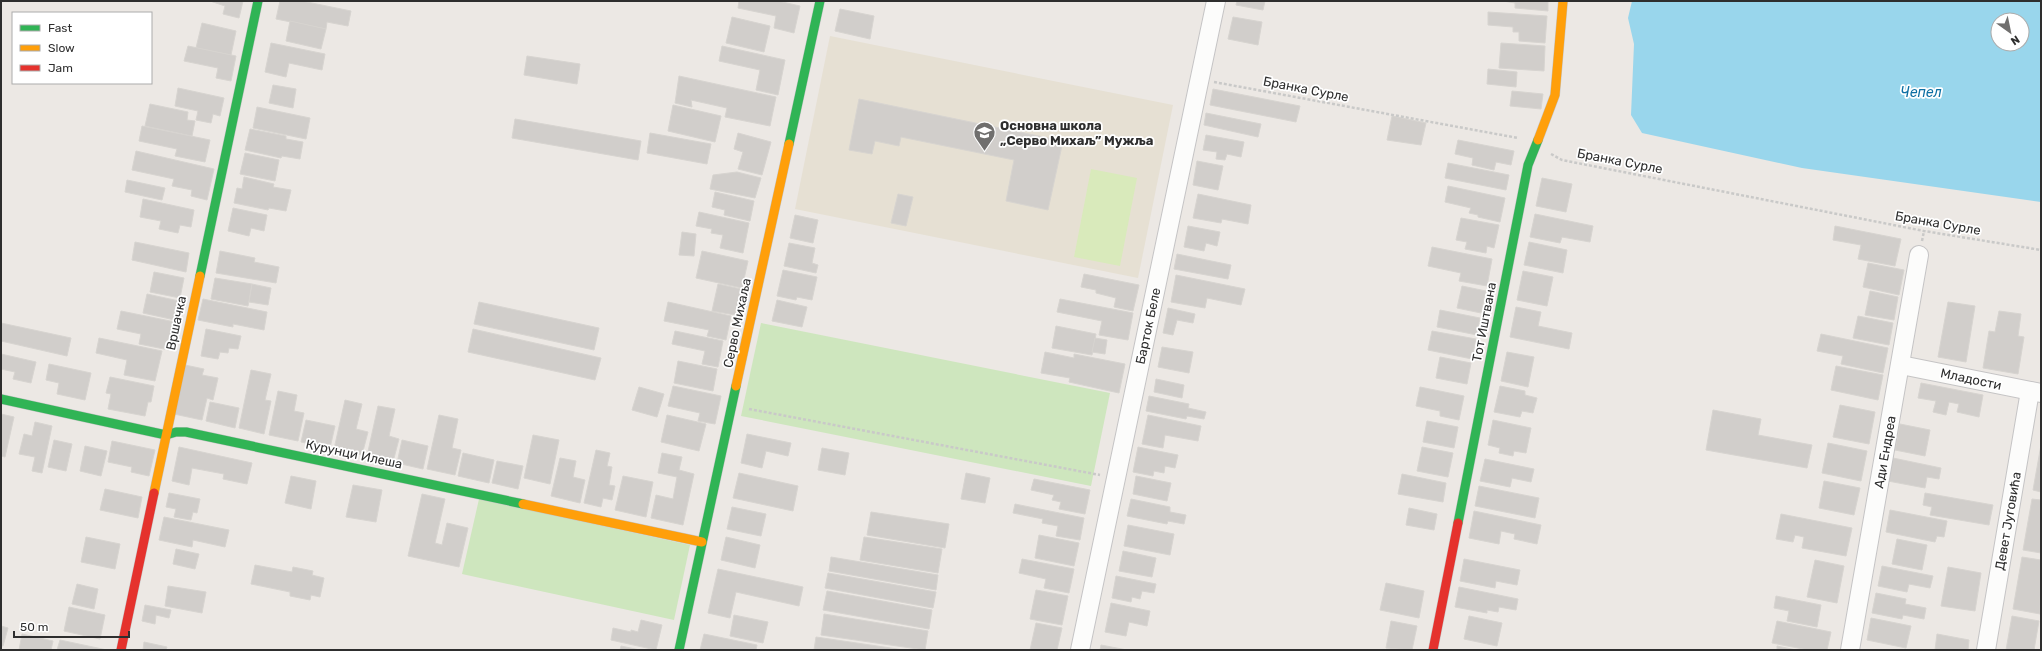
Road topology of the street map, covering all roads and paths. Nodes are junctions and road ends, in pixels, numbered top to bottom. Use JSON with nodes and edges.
{"nodes":[{"id":1,"x":258,"y":1,"type":"edge"},
{"id":2,"x":820,"y":1,"type":"edge"},
{"id":3,"x":1216,"y":1,"type":"edge"},
{"id":4,"x":1563,"y":1,"type":"edge"},
{"id":5,"x":1200,"y":79,"type":"junction"},
{"id":6,"x":1536,"y":146,"type":"junction"},
{"id":7,"x":2041,"y":250,"type":"edge"},
{"id":8,"x":1919,"y":255,"type":"dead end"},
{"id":9,"x":1901,"y":365,"type":"junction"},
{"id":10,"x":2035,"y":392,"type":"edge"},
{"id":11,"x":1,"y":399,"type":"edge"},
{"id":12,"x":732,"y":406,"type":"junction"},
{"id":13,"x":166,"y":435,"type":"junction"},
{"id":14,"x":1116,"y":478,"type":"junction"},
{"id":15,"x":702,"y":542,"type":"junction"},
{"id":16,"x":121,"y":650,"type":"edge"},
{"id":17,"x":679,"y":650,"type":"edge"},
{"id":18,"x":1080,"y":650,"type":"edge"},
{"id":19,"x":1433,"y":650,"type":"edge"},
{"id":20,"x":1850,"y":650,"type":"edge"},
{"id":21,"x":1986,"y":650,"type":"edge"}],
"edges":[{"from":1,"to":13,"type":"street","name":"Вршачка"},
{"from":2,"to":12,"type":"street","name":"Серво Михаља"},
{"from":3,"to":5,"type":"street","name":"Барток Беле"},
{"from":4,"to":6,"type":"street","name":"Тот Иштвана"},
{"from":5,"to":6,"type":"path","name":"Бранка Сурле"},
{"from":5,"to":14,"type":"street","name":"Барток Беле"},
{"from":6,"to":7,"type":"path","name":"Бранка Сурле"},
{"from":6,"to":19,"type":"street","name":"Тот Иштвана"},
{"from":8,"to":9,"type":"street","name":"Ади Ендреа"},
{"from":9,"to":10,"type":"street","name":"Младости"},
{"from":9,"to":20,"type":"street","name":"Ади Ендреа"},
{"from":10,"to":21,"type":"street","name":"Девет Југовића"},
{"from":11,"to":13,"type":"street","name":"Курунци Илеша"},
{"from":12,"to":14,"type":"path"},
{"from":12,"to":15,"type":"street","name":"Серво Михаља"},
{"from":13,"to":15,"type":"street","name":"Курунци Илеша"},
{"from":13,"to":16,"type":"street","name":"Вршачка"},
{"from":14,"to":18,"type":"street","name":"Барток Беле"},
{"from":15,"to":17,"type":"street","name":"Серво Михаља"}]}
